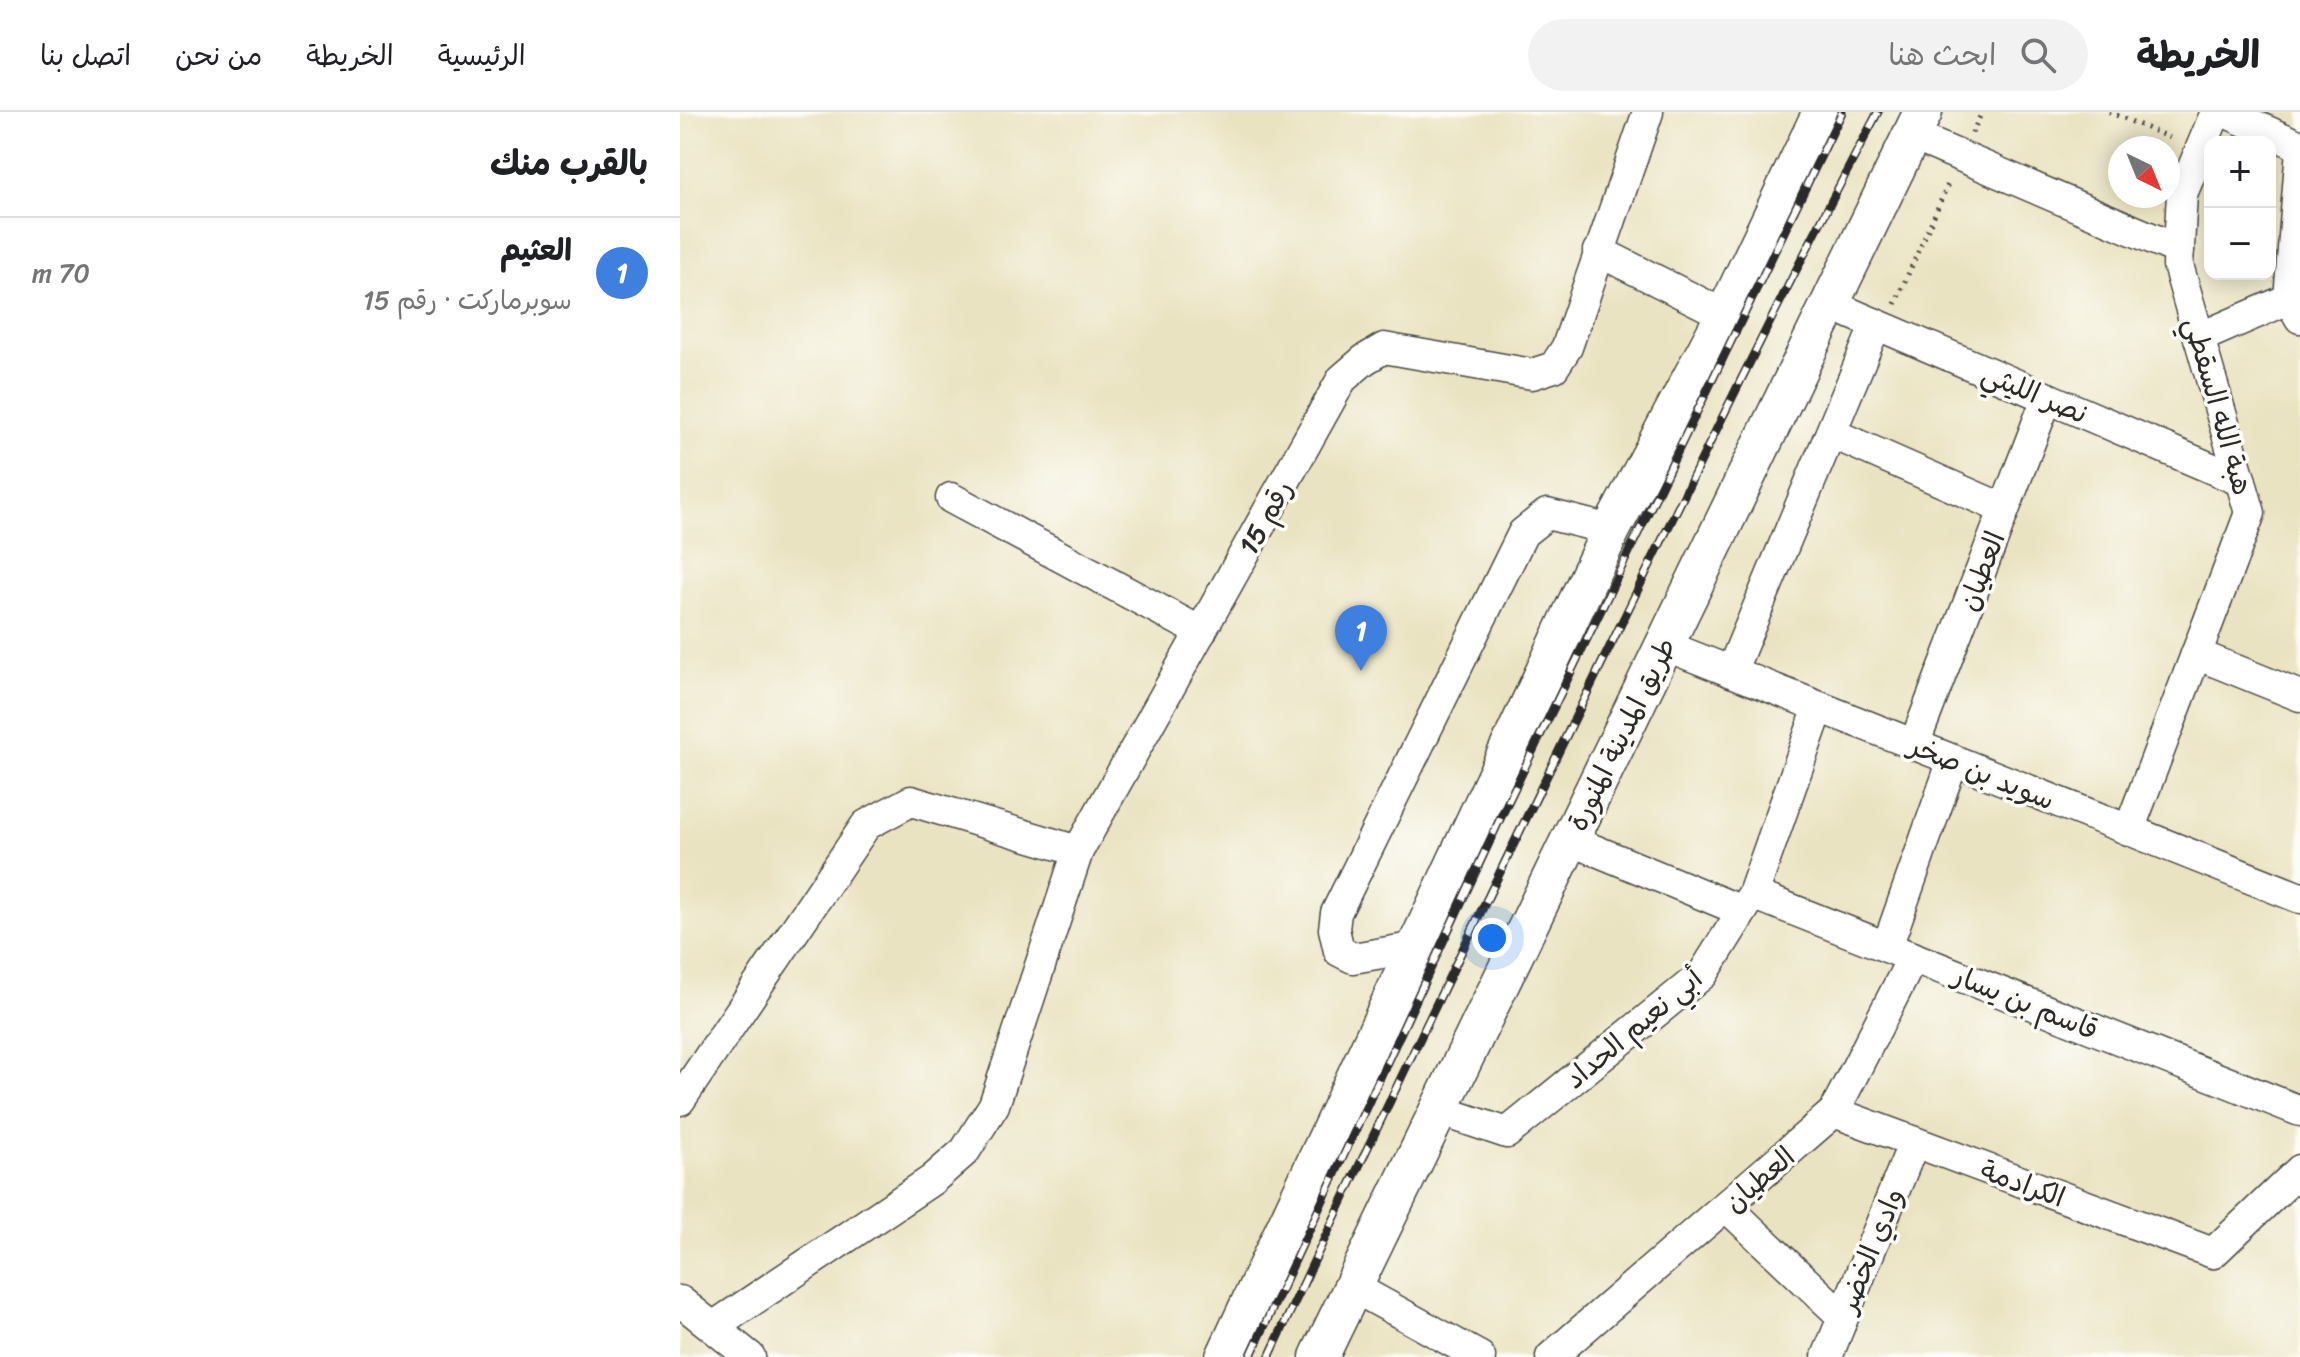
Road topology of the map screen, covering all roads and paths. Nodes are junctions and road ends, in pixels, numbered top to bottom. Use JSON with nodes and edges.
{"nodes":[{"id":1,"x":1648,"y":112,"type":"edge"},
{"id":2,"x":1822,"y":112,"type":"edge"},
{"id":3,"x":1982,"y":112,"type":"edge"},
{"id":4,"x":2109,"y":112,"type":"edge"},
{"id":5,"x":2216,"y":112,"type":"edge"},
{"id":6,"x":2225,"y":112,"type":"edge"},
{"id":7,"x":1917,"y":124,"type":"edge"},
{"id":8,"x":2300,"y":146,"type":"edge"},
{"id":9,"x":2198,"y":150,"type":"junction"},
{"id":10,"x":1961,"y":156,"type":"junction"},
{"id":11,"x":2300,"y":161,"type":"edge"},
{"id":12,"x":2179,"y":250,"type":"junction"},
{"id":13,"x":1598,"y":251,"type":"junction"},
{"id":14,"x":1829,"y":304,"type":"junction"},
{"id":15,"x":2296,"y":304,"type":"edge"},
{"id":16,"x":1725,"y":315,"type":"junction"},
{"id":17,"x":1880,"y":326,"type":"junction"},
{"id":18,"x":2199,"y":338,"type":"junction"},
{"id":19,"x":2047,"y":398,"type":"junction"},
{"id":20,"x":1831,"y":433,"type":"junction"},
{"id":21,"x":2241,"y":481,"type":"junction"},
{"id":22,"x":951,"y":498,"type":"dead end"},
{"id":23,"x":2004,"y":509,"type":"junction"},
{"id":24,"x":1611,"y":530,"type":"junction"},
{"id":25,"x":1201,"y":632,"type":"junction"},
{"id":26,"x":1664,"y":645,"type":"junction"},
{"id":27,"x":2196,"y":654,"type":"junction"},
{"id":28,"x":1731,"y":672,"type":"junction"},
{"id":29,"x":2300,"y":696,"type":"edge"},
{"id":30,"x":1819,"y":707,"type":"junction"},
{"id":31,"x":1914,"y":745,"type":"junction"},
{"id":32,"x":1953,"y":760,"type":"junction"},
{"id":33,"x":2129,"y":830,"type":"junction"},
{"id":34,"x":1570,"y":840,"type":"junction"},
{"id":35,"x":1078,"y":851,"type":"junction"},
{"id":36,"x":2300,"y":898,"type":"edge"},
{"id":37,"x":1747,"y":902,"type":"junction"},
{"id":38,"x":1417,"y":947,"type":"junction"},
{"id":39,"x":1900,"y":952,"type":"junction"},
{"id":40,"x":680,"y":1100,"type":"edge"},
{"id":41,"x":1439,"y":1110,"type":"junction"},
{"id":42,"x":2300,"y":1111,"type":"edge"},
{"id":43,"x":1834,"y":1112,"type":"junction"},
{"id":44,"x":1914,"y":1142,"type":"junction"},
{"id":45,"x":2300,"y":1170,"type":"edge"},
{"id":46,"x":1727,"y":1207,"type":"junction"},
{"id":47,"x":1353,"y":1287,"type":"junction"},
{"id":48,"x":680,"y":1301,"type":"edge"},
{"id":49,"x":1843,"y":1317,"type":"junction"},
{"id":50,"x":713,"y":1327,"type":"junction"},
{"id":51,"x":1321,"y":1354,"type":"edge"},
{"id":52,"x":750,"y":1357,"type":"edge"},
{"id":53,"x":1225,"y":1357,"type":"edge"},
{"id":54,"x":1480,"y":1357,"type":"edge"},
{"id":55,"x":1551,"y":1357,"type":"edge"},
{"id":56,"x":1827,"y":1357,"type":"edge"}],
"edges":[{"from":1,"to":13,"type":"street","name":"رقم 15"},
{"from":2,"to":16,"type":"main road"},
{"from":3,"to":10,"type":"path"},
{"from":4,"to":9,"type":"path"},
{"from":5,"to":9,"type":"street","name":"هبة الله السقطي"},
{"from":6,"to":8,"type":"street"},
{"from":7,"to":10,"type":"street"},
{"from":7,"to":14,"type":"main road","name":"طريق المدينة المنورة"},
{"from":9,"to":12,"type":"street","name":"هبة الله السقطي"},
{"from":10,"to":12,"type":"street"},
{"from":10,"to":17,"type":"path"},
{"from":11,"to":15,"type":"street"},
{"from":12,"to":18,"type":"street","name":"هبة الله السقطي"},
{"from":13,"to":16,"type":"street"},
{"from":13,"to":25,"type":"street","name":"رقم 15"},
{"from":14,"to":17,"type":"street","name":"نصر الليثي"},
{"from":14,"to":26,"type":"main road","name":"طريق المدينة المنورة"},
{"from":15,"to":18,"type":"street"},
{"from":16,"to":24,"type":"main road"},
{"from":17,"to":19,"type":"street","name":"نصر الليثي"},
{"from":17,"to":20,"type":"street"},
{"from":18,"to":21,"type":"street","name":"هبة الله السقطي"},
{"from":19,"to":21,"type":"street","name":"نصر الليثي"},
{"from":19,"to":23,"type":"street","name":"العطيان"},
{"from":20,"to":23,"type":"street"},
{"from":20,"to":28,"type":"street"},
{"from":21,"to":27,"type":"street","name":"هبة الله السقطي"},
{"from":22,"to":25,"type":"street"},
{"from":23,"to":31,"type":"street","name":"العطيان"},
{"from":24,"to":38,"type":"main road"},
{"from":24,"to":38,"type":"street"},
{"from":25,"to":35,"type":"street","name":"رقم 15"},
{"from":26,"to":28,"type":"street","name":"سويد بن صخر"},
{"from":26,"to":34,"type":"main road","name":"طريق المدينة المنورة"},
{"from":27,"to":29,"type":"street"},
{"from":27,"to":33,"type":"street","name":"هبة الله السقطي"},
{"from":28,"to":30,"type":"street","name":"سويد بن صخر"},
{"from":30,"to":31,"type":"street","name":"سويد بن صخر"},
{"from":30,"to":37,"type":"street","name":"أبي نعيم الحداد"},
{"from":31,"to":32,"type":"street","name":"سويد بن صخر"},
{"from":32,"to":33,"type":"street","name":"سويد بن صخر"},
{"from":32,"to":39,"type":"street","name":"العطيان"},
{"from":33,"to":36,"type":"street","name":"سويد بن صخر"},
{"from":34,"to":37,"type":"street","name":"قاسم بن يسار"},
{"from":34,"to":41,"type":"main road","name":"طريق المدينة المنورة"},
{"from":35,"to":40,"type":"street"},
{"from":35,"to":50,"type":"street","name":"رقم 15"},
{"from":37,"to":39,"type":"street","name":"قاسم بن يسار"},
{"from":37,"to":41,"type":"street","name":"أبي نعيم الحداد"},
{"from":38,"to":53,"type":"main road"},
{"from":39,"to":42,"type":"street","name":"قاسم بن يسار"},
{"from":39,"to":43,"type":"street","name":"العطيان"},
{"from":41,"to":47,"type":"main road","name":"طريق المدينة المنورة"},
{"from":43,"to":44,"type":"street","name":"الكرادمة"},
{"from":43,"to":46,"type":"street","name":"العطيان"},
{"from":44,"to":45,"type":"street","name":"الكرادمة"},
{"from":44,"to":49,"type":"street","name":"وادي الخضر"},
{"from":46,"to":49,"type":"street"},
{"from":46,"to":55,"type":"street","name":"العطيان"},
{"from":47,"to":51,"type":"main road","name":"طريق المدينة المنورة"},
{"from":47,"to":54,"type":"street"},
{"from":48,"to":50,"type":"street"},
{"from":49,"to":56,"type":"street","name":"وادي الخضر"},
{"from":50,"to":52,"type":"street"}]}
